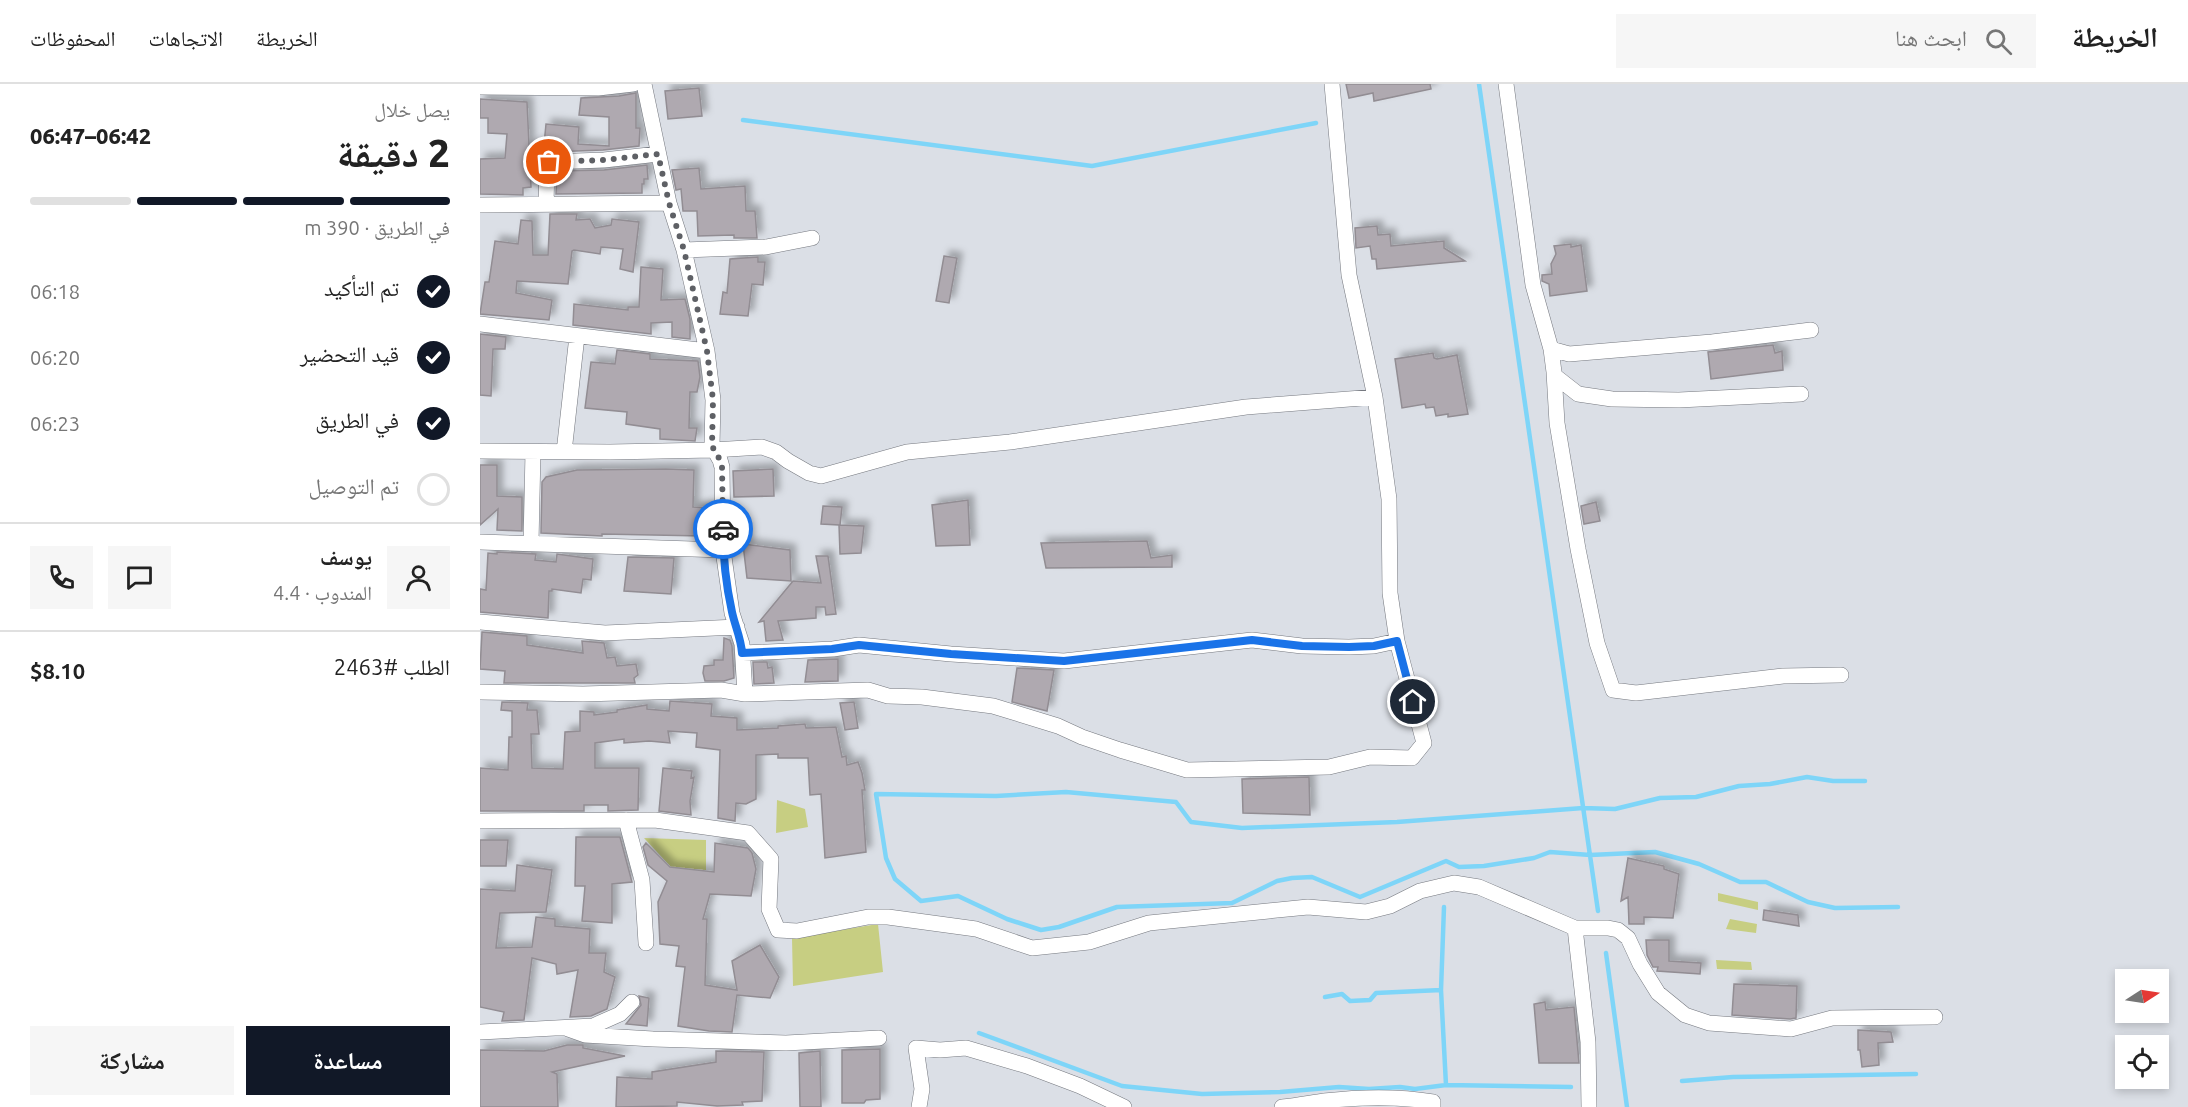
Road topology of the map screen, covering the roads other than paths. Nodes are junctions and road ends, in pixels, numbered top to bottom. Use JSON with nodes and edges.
{"nodes":[{"id":1,"x":633,"y":84,"type":"edge"},
{"id":2,"x":645,"y":84,"type":"edge"},
{"id":3,"x":1332,"y":84,"type":"edge"},
{"id":4,"x":1506,"y":84,"type":"edge"},
{"id":5,"x":480,"y":87,"type":"edge"},
{"id":6,"x":658,"y":154,"type":"junction"},
{"id":7,"x":669,"y":203,"type":"junction"},
{"id":8,"x":546,"y":204,"type":"junction"},
{"id":9,"x":480,"y":205,"type":"edge"},
{"id":10,"x":812,"y":237,"type":"dead end"},
{"id":11,"x":684,"y":250,"type":"junction"},
{"id":12,"x":480,"y":324,"type":"edge"},
{"id":13,"x":1811,"y":330,"type":"dead end"},
{"id":14,"x":577,"y":336,"type":"junction"},
{"id":15,"x":1551,"y":349,"type":"junction"},
{"id":16,"x":707,"y":351,"type":"junction"},
{"id":17,"x":1555,"y":376,"type":"junction"},
{"id":18,"x":1801,"y":394,"type":"dead end"},
{"id":19,"x":1375,"y":397,"type":"junction"},
{"id":20,"x":713,"y":450,"type":"junction"},
{"id":21,"x":480,"y":451,"type":"edge"},
{"id":22,"x":533,"y":452,"type":"junction"},
{"id":23,"x":564,"y":452,"type":"junction"},
{"id":24,"x":480,"y":542,"type":"edge"},
{"id":25,"x":531,"y":543,"type":"junction"},
{"id":26,"x":723,"y":550,"type":"junction"},
{"id":27,"x":480,"y":622,"type":"edge"},
{"id":28,"x":737,"y":627,"type":"junction"},
{"id":29,"x":1397,"y":641,"type":"junction"},
{"id":30,"x":742,"y":653,"type":"junction"},
{"id":31,"x":1841,"y":675,"type":"dead end"},
{"id":32,"x":480,"y":692,"type":"edge"},
{"id":33,"x":744,"y":694,"type":"junction"},
{"id":34,"x":626,"y":820,"type":"junction"},
{"id":35,"x":480,"y":821,"type":"edge"},
{"id":36,"x":1575,"y":928,"type":"junction"},
{"id":37,"x":646,"y":943,"type":"dead end"},
{"id":38,"x":632,"y":1002,"type":"dead end"},
{"id":39,"x":1935,"y":1017,"type":"dead end"},
{"id":40,"x":568,"y":1029,"type":"junction"},
{"id":41,"x":480,"y":1032,"type":"edge"},
{"id":42,"x":879,"y":1038,"type":"dead end"},
{"id":43,"x":920,"y":1107,"type":"edge"},
{"id":44,"x":1124,"y":1107,"type":"edge"},
{"id":45,"x":1282,"y":1107,"type":"edge"},
{"id":46,"x":1433,"y":1107,"type":"edge"},
{"id":47,"x":1588,"y":1107,"type":"edge"}],
"edges":[{"from":1,"to":5,"type":"street"},
{"from":2,"to":6,"type":"street"},
{"from":3,"to":19,"type":"street"},
{"from":4,"to":15,"type":"street"},
{"from":6,"to":7,"type":"street"},
{"from":6,"to":8,"type":"street"},
{"from":7,"to":8,"type":"street"},
{"from":7,"to":11,"type":"street"},
{"from":8,"to":9,"type":"street"},
{"from":10,"to":11,"type":"street"},
{"from":11,"to":16,"type":"street"},
{"from":12,"to":14,"type":"street"},
{"from":13,"to":15,"type":"street"},
{"from":14,"to":16,"type":"street"},
{"from":14,"to":23,"type":"street"},
{"from":15,"to":17,"type":"street"},
{"from":16,"to":20,"type":"street"},
{"from":17,"to":18,"type":"street"},
{"from":17,"to":31,"type":"street"},
{"from":19,"to":20,"type":"street"},
{"from":19,"to":29,"type":"street"},
{"from":20,"to":23,"type":"street"},
{"from":20,"to":26,"type":"street"},
{"from":21,"to":22,"type":"street"},
{"from":22,"to":23,"type":"street"},
{"from":22,"to":25,"type":"street"},
{"from":24,"to":25,"type":"street"},
{"from":25,"to":26,"type":"street"},
{"from":26,"to":28,"type":"street"},
{"from":27,"to":28,"type":"street"},
{"from":28,"to":30,"type":"street"},
{"from":29,"to":30,"type":"street"},
{"from":29,"to":33,"type":"street"},
{"from":30,"to":33,"type":"street"},
{"from":32,"to":33,"type":"street"},
{"from":34,"to":35,"type":"street"},
{"from":34,"to":36,"type":"street"},
{"from":34,"to":37,"type":"street"},
{"from":36,"to":39,"type":"street"},
{"from":36,"to":47,"type":"street"},
{"from":38,"to":40,"type":"street"},
{"from":40,"to":41,"type":"street"},
{"from":40,"to":42,"type":"street"},
{"from":43,"to":44,"type":"street"},
{"from":45,"to":46,"type":"street"}]}
